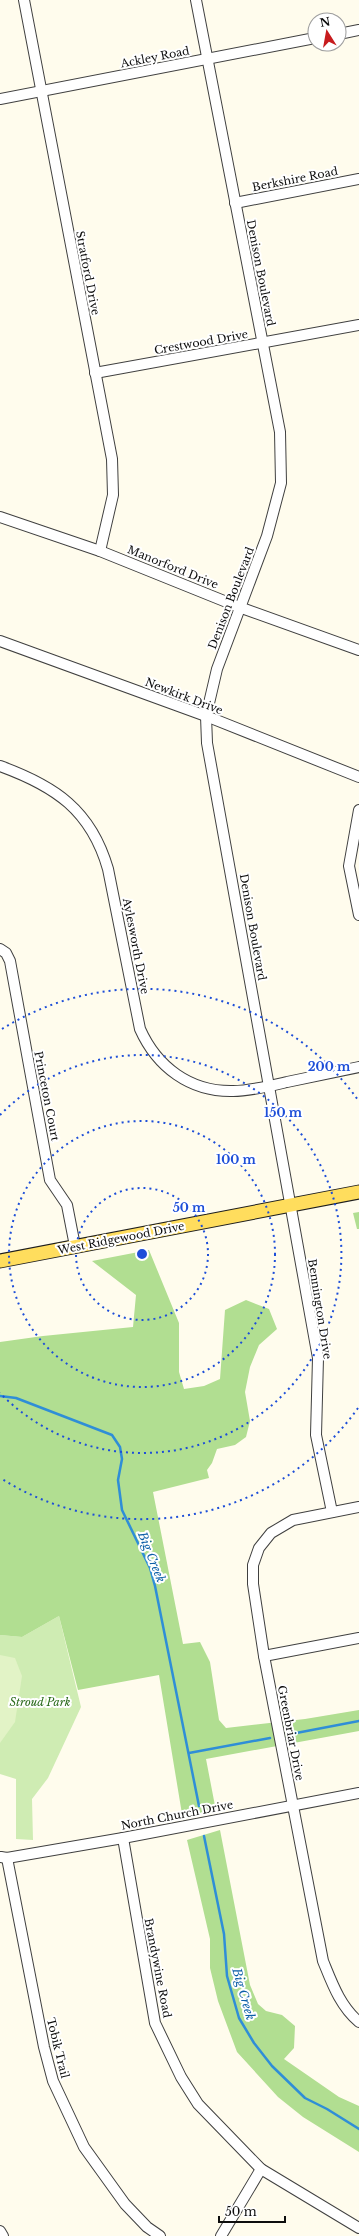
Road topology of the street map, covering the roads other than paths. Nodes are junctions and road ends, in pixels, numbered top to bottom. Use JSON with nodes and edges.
{"nodes":[{"id":1,"x":24,"y":0,"type":"edge"},
{"id":2,"x":196,"y":0,"type":"edge"},
{"id":3,"x":359,"y":30,"type":"edge"},
{"id":4,"x":347,"y":32,"type":"edge"},
{"id":5,"x":307,"y":40,"type":"edge"},
{"id":6,"x":207,"y":59,"type":"junction"},
{"id":7,"x":40,"y":92,"type":"junction"},
{"id":8,"x":0,"y":99,"type":"edge"},
{"id":9,"x":359,"y":179,"type":"edge"},
{"id":10,"x":235,"y":203,"type":"junction"},
{"id":11,"x":359,"y":325,"type":"edge"},
{"id":12,"x":263,"y":344,"type":"junction"},
{"id":13,"x":95,"y":373,"type":"junction"},
{"id":14,"x":0,"y":517,"type":"edge"},
{"id":15,"x":100,"y":551,"type":"junction"},
{"id":16,"x":239,"y":607,"type":"junction"},
{"id":17,"x":0,"y":641,"type":"edge"},
{"id":18,"x":359,"y":649,"type":"edge"},
{"id":19,"x":206,"y":716,"type":"junction"},
{"id":20,"x":0,"y":766,"type":"edge"},
{"id":21,"x":359,"y":777,"type":"edge"},
{"id":22,"x":359,"y":810,"type":"edge"},
{"id":23,"x":359,"y":915,"type":"edge"},
{"id":24,"x":0,"y":949,"type":"edge"},
{"id":25,"x":359,"y":1067,"type":"edge"},
{"id":26,"x":269,"y":1086,"type":"junction"},
{"id":27,"x":359,"y":1192,"type":"edge"},
{"id":28,"x":291,"y":1205,"type":"junction"},
{"id":29,"x":75,"y":1246,"type":"junction"},
{"id":30,"x":0,"y":1261,"type":"edge"},
{"id":31,"x":359,"y":1507,"type":"edge"},
{"id":32,"x":332,"y":1512,"type":"junction"},
{"id":33,"x":359,"y":1638,"type":"edge"},
{"id":34,"x":264,"y":1656,"type":"junction"},
{"id":35,"x":359,"y":1793,"type":"edge"},
{"id":36,"x":293,"y":1806,"type":"junction"},
{"id":37,"x":123,"y":1838,"type":"junction"},
{"id":38,"x":3,"y":1857,"type":"edge"},
{"id":39,"x":359,"y":2022,"type":"edge"},
{"id":40,"x":262,"y":2169,"type":"junction"},
{"id":41,"x":359,"y":2228,"type":"edge"},
{"id":42,"x":0,"y":2231,"type":"edge"},
{"id":43,"x":3,"y":2236,"type":"edge"},
{"id":44,"x":160,"y":2236,"type":"edge"},
{"id":45,"x":221,"y":2236,"type":"edge"}],
"edges":[{"from":1,"to":7,"type":"street","name":"Stratford Drive"},
{"from":2,"to":6,"type":"street","name":"Denison Boulevard"},
{"from":3,"to":4,"type":"street"},
{"from":5,"to":6,"type":"street","name":"Ackley Road"},
{"from":6,"to":7,"type":"street","name":"Ackley Road"},
{"from":6,"to":10,"type":"street","name":"Denison Boulevard"},
{"from":7,"to":8,"type":"street","name":"Ackley Road"},
{"from":7,"to":13,"type":"street","name":"Stratford Drive"},
{"from":9,"to":10,"type":"street","name":"Berkshire Road"},
{"from":10,"to":12,"type":"street","name":"Denison Boulevard"},
{"from":11,"to":12,"type":"street","name":"Crestwood Drive"},
{"from":12,"to":13,"type":"street","name":"Crestwood Drive"},
{"from":12,"to":16,"type":"street","name":"Denison Boulevard"},
{"from":13,"to":15,"type":"street","name":"Stratford Drive"},
{"from":14,"to":15,"type":"street","name":"Manorford Drive"},
{"from":15,"to":16,"type":"street","name":"Manorford Drive"},
{"from":16,"to":18,"type":"street","name":"Manorford Drive"},
{"from":16,"to":19,"type":"street","name":"Denison Boulevard"},
{"from":17,"to":19,"type":"street","name":"Newkirk Drive"},
{"from":19,"to":21,"type":"street","name":"Newkirk Drive"},
{"from":19,"to":26,"type":"street","name":"Denison Boulevard"},
{"from":20,"to":26,"type":"street","name":"Aylesworth Drive"},
{"from":22,"to":23,"type":"street"},
{"from":24,"to":29,"type":"street","name":"Princeton Court"},
{"from":25,"to":26,"type":"street","name":"Aylesworth Drive"},
{"from":26,"to":28,"type":"street","name":"Denison Boulevard"},
{"from":27,"to":28,"type":"main road","name":"West Ridgewood Drive"},
{"from":28,"to":29,"type":"main road","name":"West Ridgewood Drive"},
{"from":28,"to":32,"type":"street","name":"Bennington Drive"},
{"from":29,"to":30,"type":"main road","name":"West Ridgewood Drive"},
{"from":31,"to":32,"type":"street","name":"Greenbriar Drive"},
{"from":32,"to":34,"type":"street","name":"Greenbriar Drive"},
{"from":33,"to":34,"type":"street"},
{"from":34,"to":36,"type":"street","name":"Greenbriar Drive"},
{"from":35,"to":36,"type":"street","name":"North Church Drive"},
{"from":36,"to":37,"type":"street","name":"North Church Drive"},
{"from":36,"to":39,"type":"street","name":"Greenbriar Drive"},
{"from":37,"to":38,"type":"street","name":"North Church Drive"},
{"from":37,"to":40,"type":"street","name":"Brandywine Road"},
{"from":38,"to":44,"type":"street","name":"Tobik Trail"},
{"from":40,"to":41,"type":"street","name":"Brandywine Road"},
{"from":40,"to":45,"type":"street"},
{"from":42,"to":43,"type":"street"}]}
